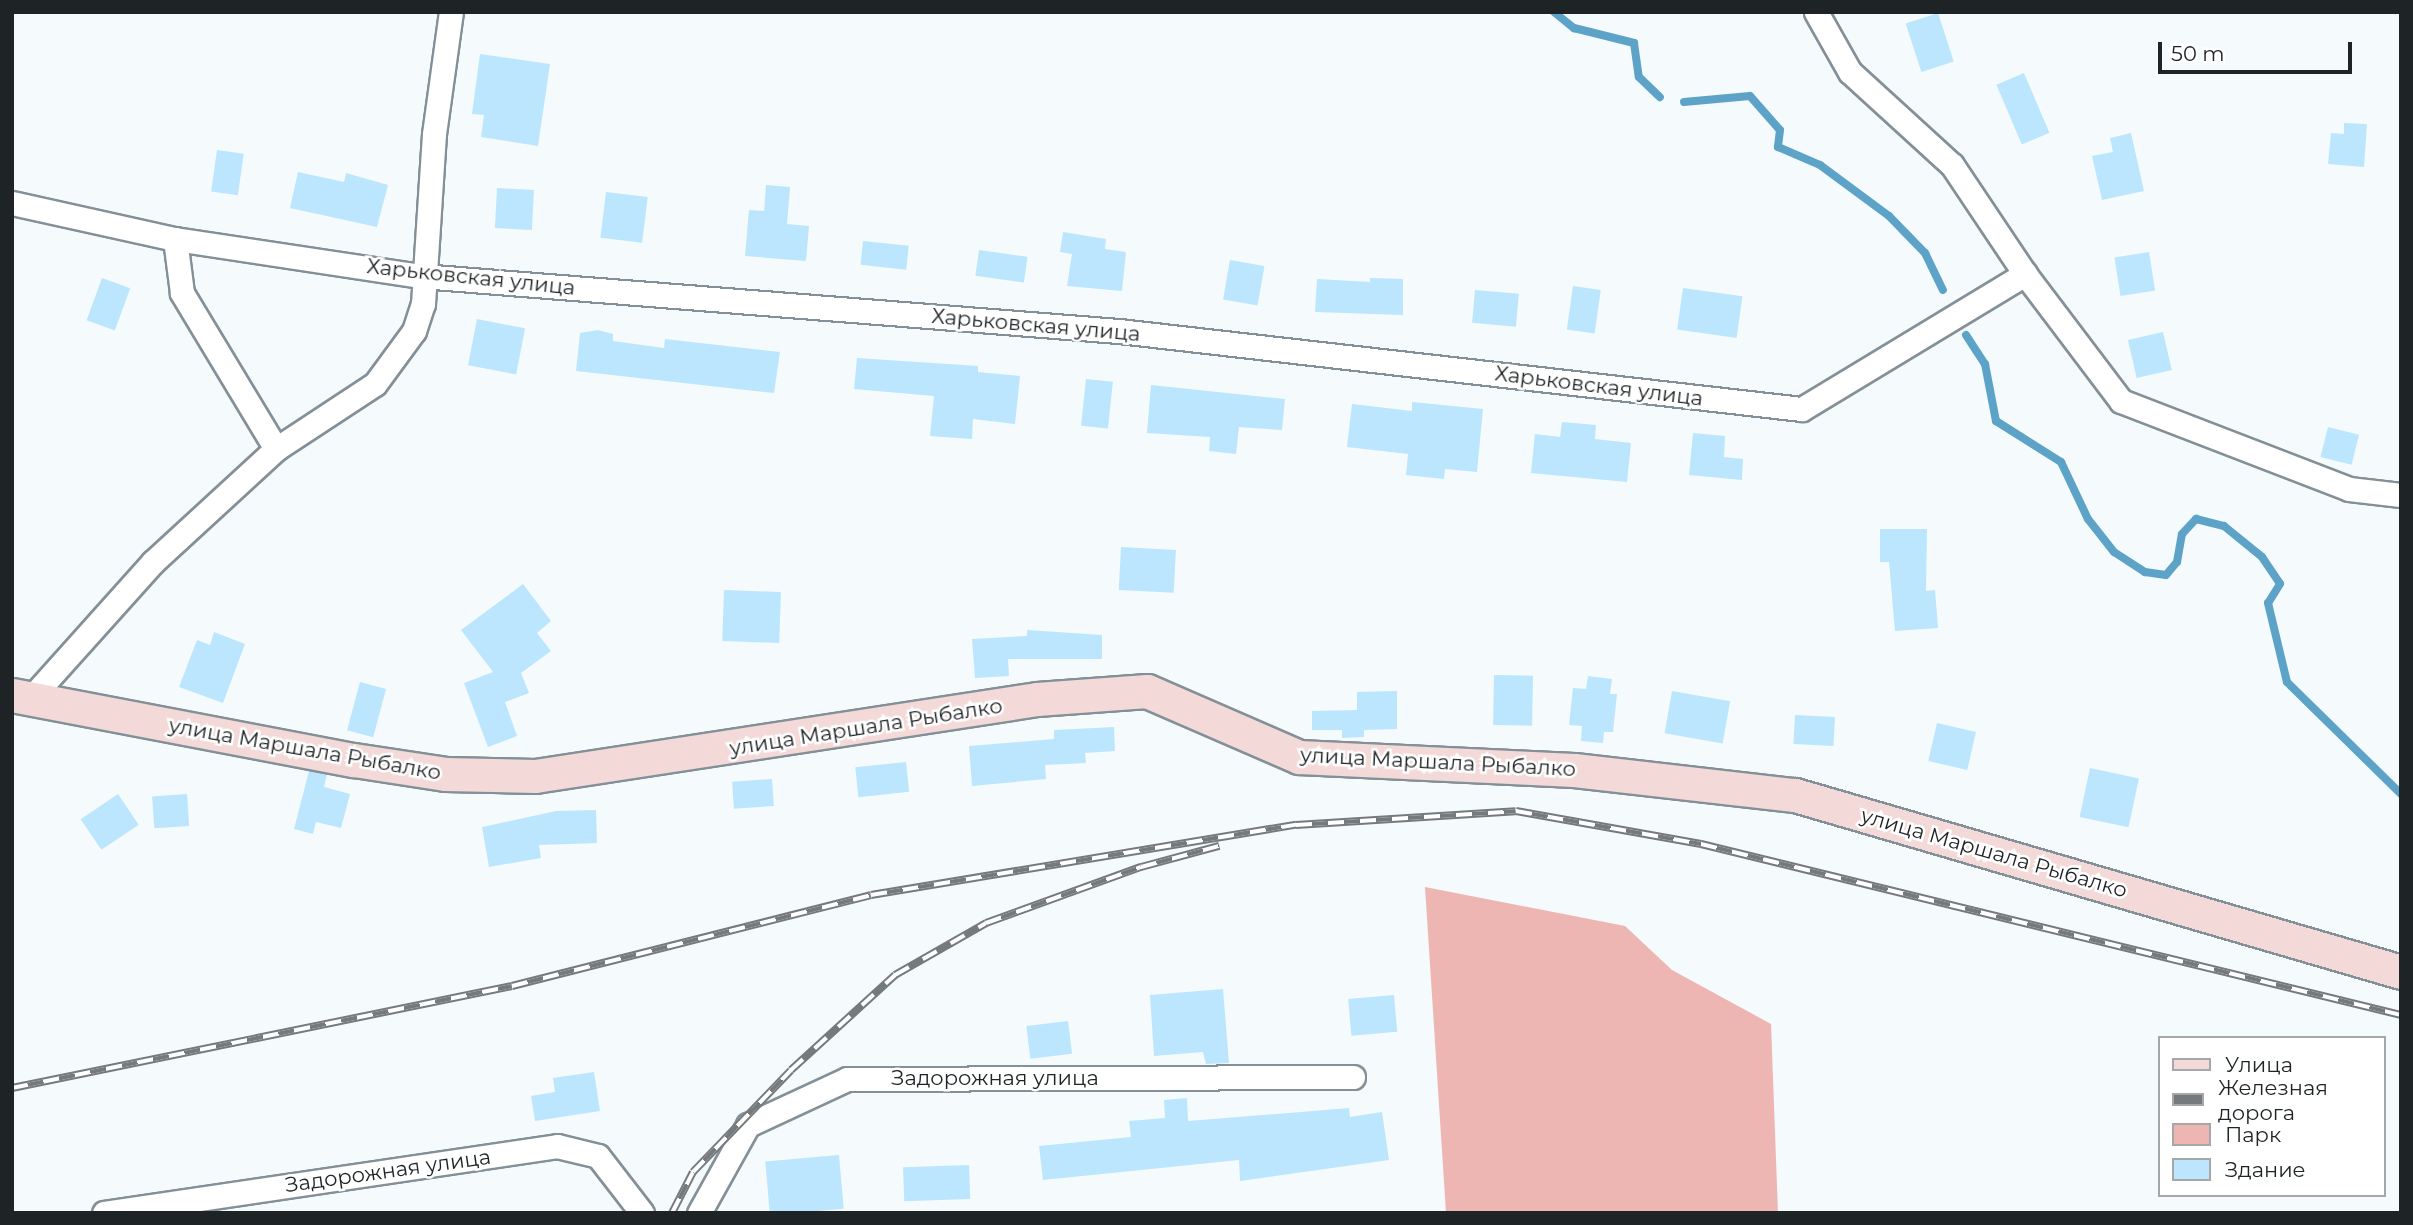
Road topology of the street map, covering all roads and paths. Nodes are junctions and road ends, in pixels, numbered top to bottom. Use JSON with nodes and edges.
{"nodes":[{"id":1,"x":452,"y":12,"type":"edge"},
{"id":2,"x":1815,"y":12,"type":"edge"},
{"id":3,"x":12,"y":203,"type":"edge"},
{"id":4,"x":174,"y":239,"type":"junction"},
{"id":5,"x":2025,"y":274,"type":"junction"},
{"id":6,"x":421,"y":276,"type":"junction"},
{"id":7,"x":276,"y":449,"type":"junction"},
{"id":8,"x":2401,"y":495,"type":"edge"},
{"id":9,"x":21,"y":697,"type":"edge"},
{"id":10,"x":2401,"y":972,"type":"edge"},
{"id":11,"x":1353,"y":1077,"type":"dead end"},
{"id":12,"x":104,"y":1213,"type":"edge"},
{"id":13,"x":642,"y":1213,"type":"edge"},
{"id":14,"x":699,"y":1213,"type":"edge"}],
"edges":[{"from":1,"to":6,"type":"street"},
{"from":2,"to":5,"type":"street"},
{"from":3,"to":4,"type":"street","name":"Харьковская улица"},
{"from":4,"to":6,"type":"street","name":"Харьковская улица"},
{"from":4,"to":7,"type":"street"},
{"from":5,"to":6,"type":"street","name":"Харьковская улица"},
{"from":5,"to":8,"type":"street"},
{"from":6,"to":7,"type":"street"},
{"from":7,"to":9,"type":"street"},
{"from":9,"to":10,"type":"street","name":"улица Маршала Рыбалко"},
{"from":11,"to":14,"type":"street","name":"Задорожная улица"},
{"from":12,"to":13,"type":"street","name":"Задорожная улица"}]}
